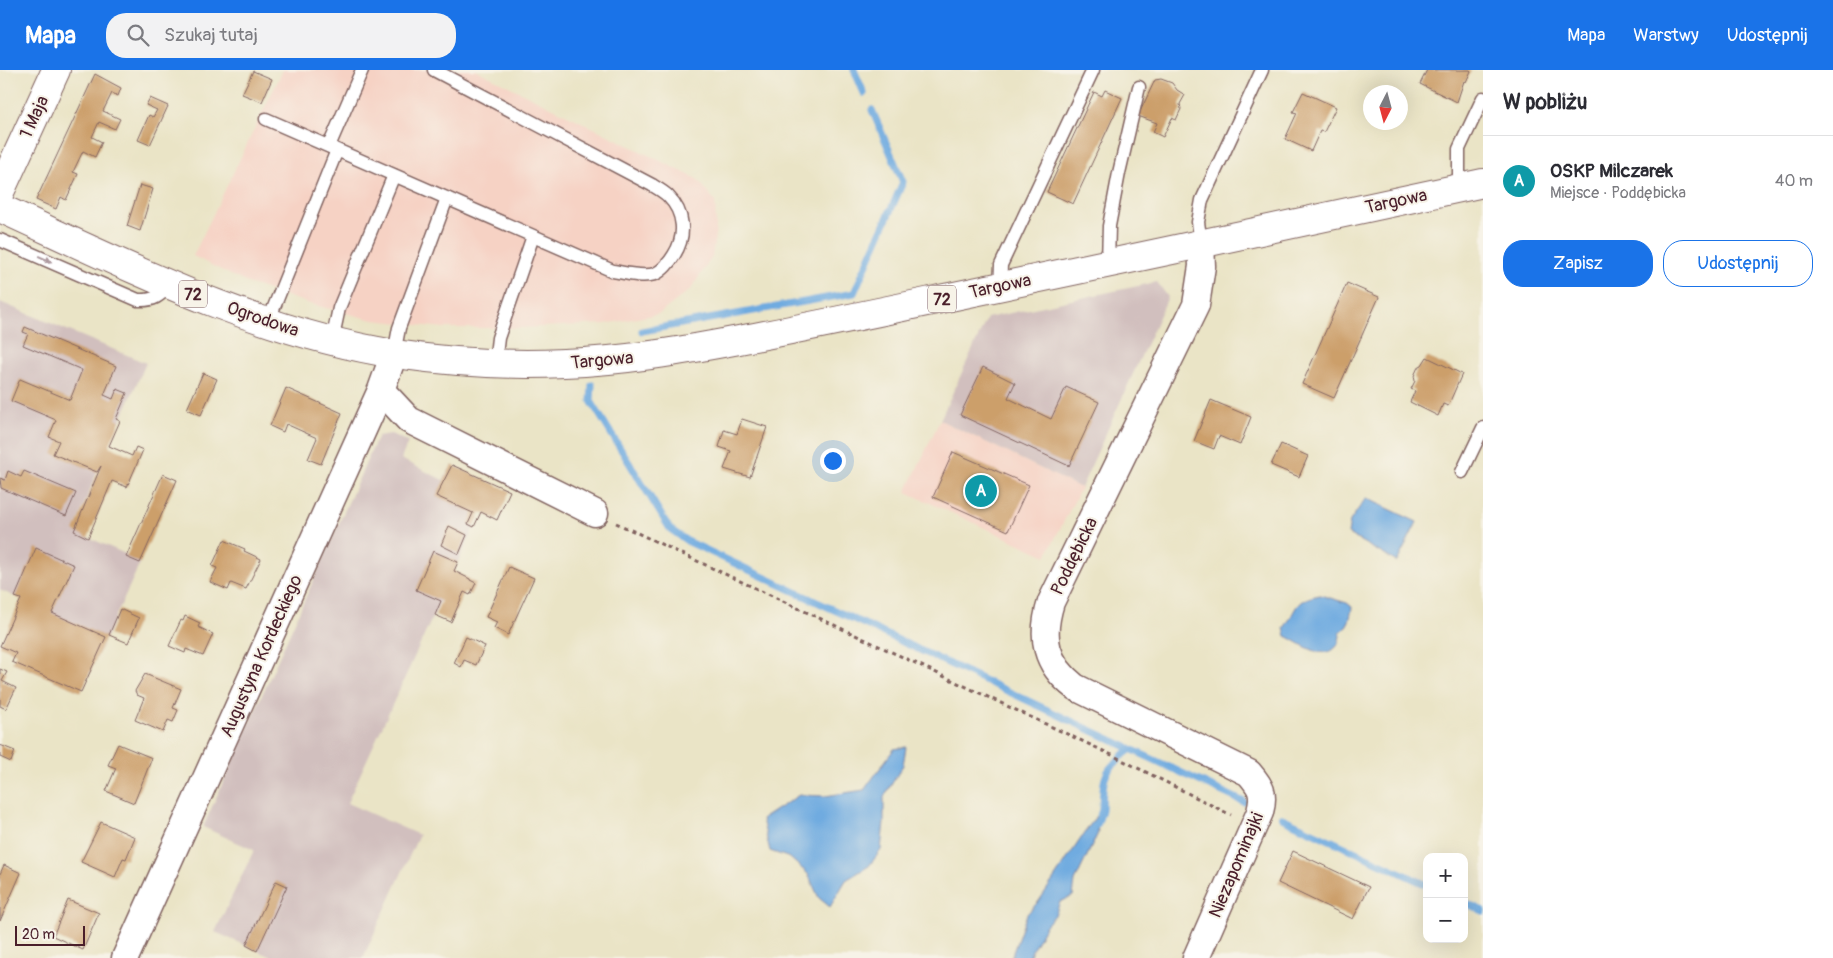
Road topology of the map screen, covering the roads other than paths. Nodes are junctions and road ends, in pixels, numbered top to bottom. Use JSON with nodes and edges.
{"nodes":[{"id":1,"x":56,"y":70,"type":"edge"},
{"id":2,"x":362,"y":70,"type":"edge"},
{"id":3,"x":434,"y":70,"type":"edge"},
{"id":4,"x":1093,"y":70,"type":"edge"},
{"id":5,"x":1262,"y":70,"type":"edge"},
{"id":6,"x":1139,"y":87,"type":"dead end"},
{"id":7,"x":1483,"y":98,"type":"edge"},
{"id":8,"x":266,"y":119,"type":"dead end"},
{"id":9,"x":333,"y":148,"type":"junction"},
{"id":10,"x":394,"y":175,"type":"junction"},
{"id":11,"x":1471,"y":186,"type":"edge"},
{"id":12,"x":0,"y":192,"type":"edge"},
{"id":13,"x":447,"y":198,"type":"junction"},
{"id":14,"x":0,"y":208,"type":"edge"},
{"id":15,"x":533,"y":236,"type":"junction"},
{"id":16,"x":0,"y":240,"type":"edge"},
{"id":17,"x":1201,"y":243,"type":"junction"},
{"id":18,"x":1108,"y":263,"type":"junction"},
{"id":19,"x":170,"y":285,"type":"junction"},
{"id":20,"x":1000,"y":287,"type":"junction"},
{"id":21,"x":268,"y":322,"type":"junction"},
{"id":22,"x":332,"y":341,"type":"junction"},
{"id":23,"x":394,"y":354,"type":"junction"},
{"id":24,"x":495,"y":363,"type":"junction"},
{"id":25,"x":381,"y":390,"type":"junction"},
{"id":26,"x":1483,"y":428,"type":"edge"},
{"id":27,"x":1462,"y":472,"type":"dead end"},
{"id":28,"x":595,"y":513,"type":"road end"},
{"id":29,"x":1249,"y":773,"type":"joint"},
{"id":30,"x":125,"y":958,"type":"edge"},
{"id":31,"x":1196,"y":958,"type":"edge"}],
"edges":[{"from":1,"to":12,"type":"main road","name":"1 Maja"},
{"from":2,"to":9,"type":"lane"},
{"from":3,"to":15,"type":"lane"},
{"from":4,"to":20,"type":"lane"},
{"from":5,"to":17,"type":"lane"},
{"from":6,"to":18,"type":"lane"},
{"from":7,"to":11,"type":"lane"},
{"from":8,"to":9,"type":"lane"},
{"from":9,"to":10,"type":"lane"},
{"from":9,"to":21,"type":"lane"},
{"from":10,"to":13,"type":"lane"},
{"from":10,"to":22,"type":"lane"},
{"from":11,"to":17,"type":"main road","name":"Targowa","number":"72"},
{"from":13,"to":15,"type":"lane"},
{"from":13,"to":23,"type":"lane"},
{"from":14,"to":19,"type":"main road","name":"Ogrodowa","number":"72"},
{"from":15,"to":24,"type":"lane"},
{"from":16,"to":19,"type":"lane","one_way":true},
{"from":17,"to":18,"type":"main road","name":"Targowa","number":"72"},
{"from":17,"to":29,"type":"street","name":"Poddębicka"},
{"from":18,"to":20,"type":"main road","name":"Targowa","number":"72"},
{"from":19,"to":21,"type":"main road","name":"Ogrodowa","number":"72"},
{"from":20,"to":24,"type":"main road","name":"Targowa","number":"72"},
{"from":21,"to":22,"type":"main road","name":"Ogrodowa","number":"72"},
{"from":22,"to":23,"type":"main road","name":"Ogrodowa","number":"72"},
{"from":23,"to":24,"type":"main road","name":"Targowa","number":"72"},
{"from":23,"to":25,"type":"street","name":"Augustyna Kordeckiego"},
{"from":25,"to":28,"type":"street"},
{"from":25,"to":30,"type":"street","name":"Augustyna Kordeckiego"},
{"from":26,"to":27,"type":"lane"},
{"from":29,"to":31,"type":"street","name":"Niezapominajki"}]}
